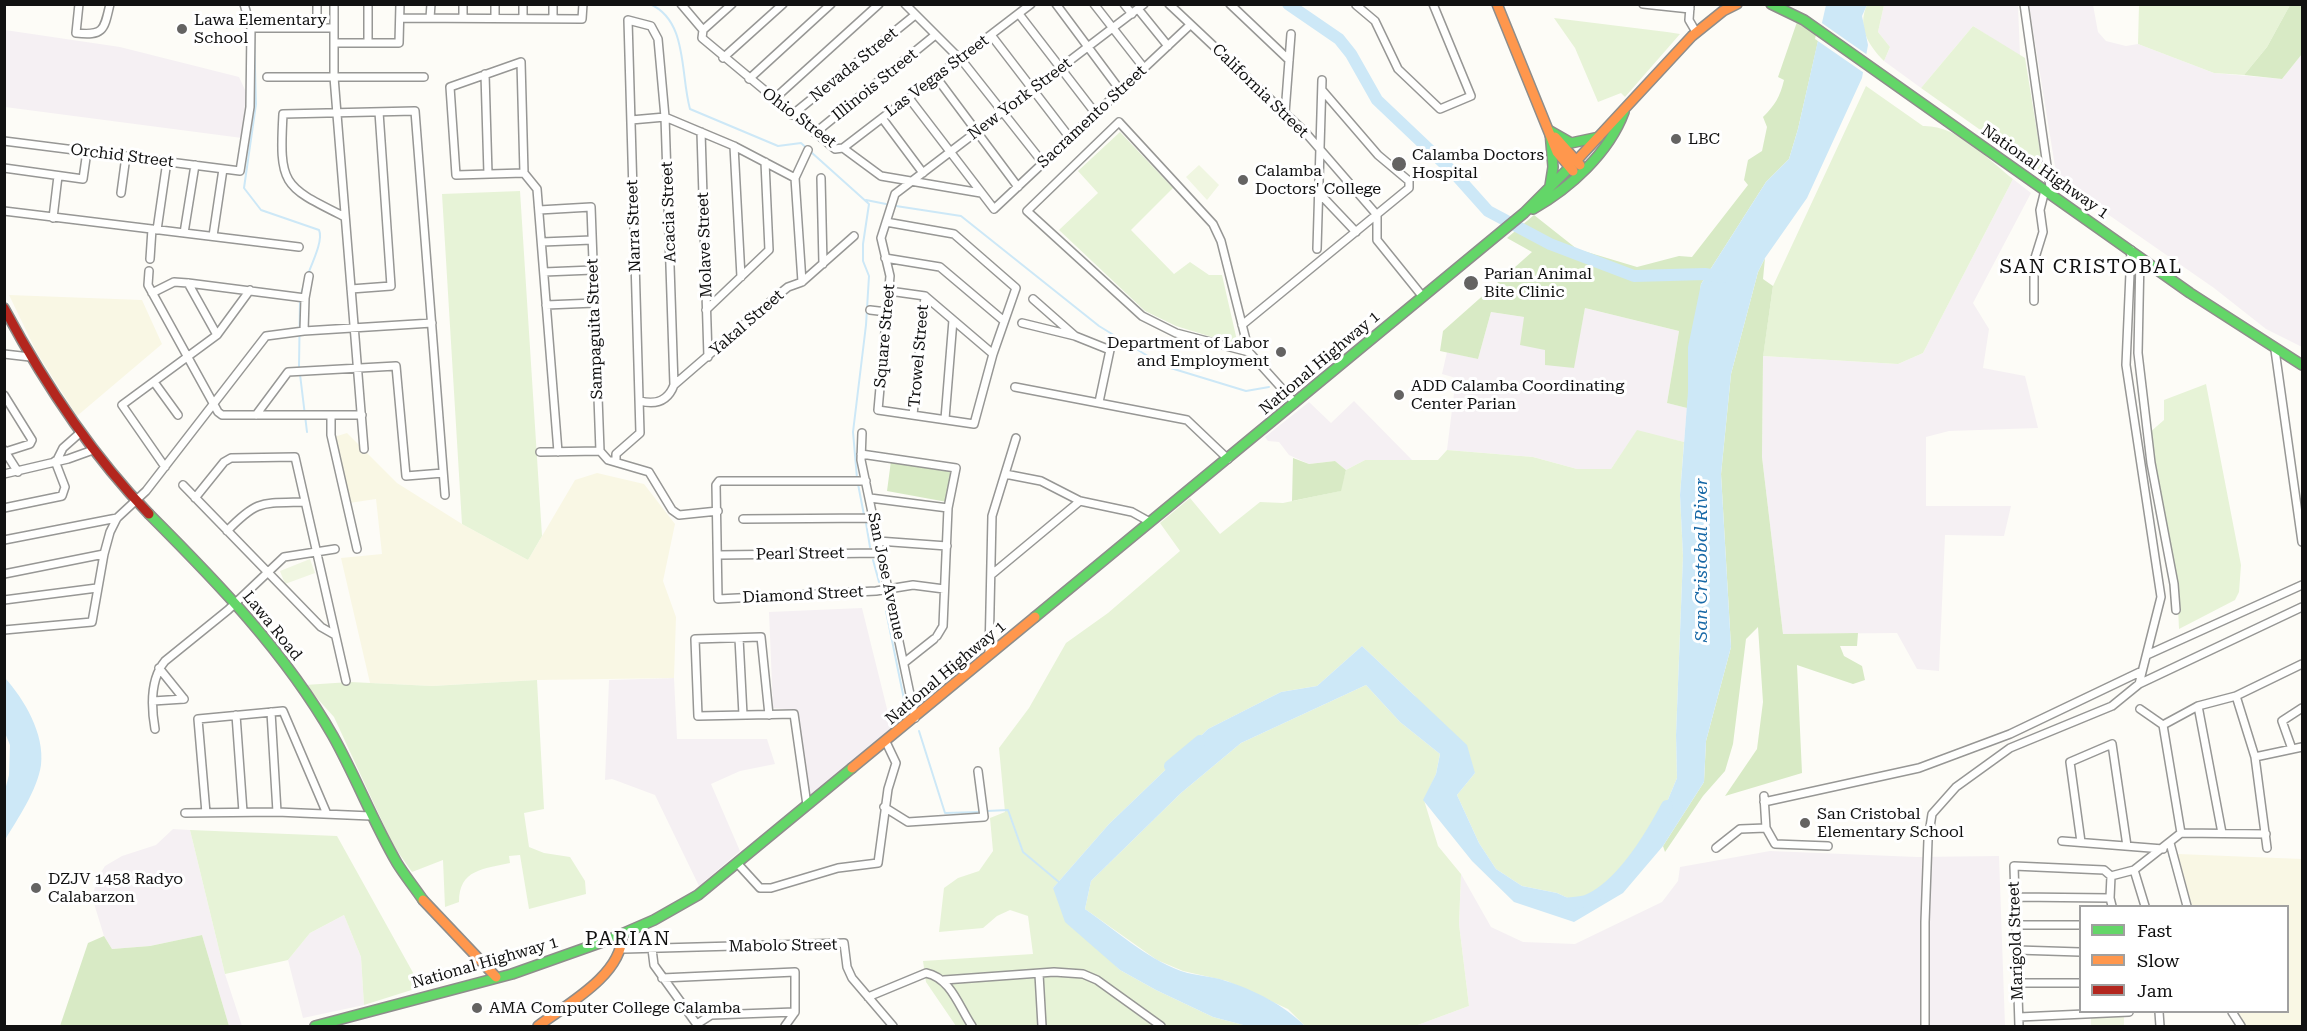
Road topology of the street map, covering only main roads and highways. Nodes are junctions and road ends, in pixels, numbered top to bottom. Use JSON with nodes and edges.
{"nodes":[{"id":1,"x":1497,"y":4,"type":"edge"},
{"id":2,"x":1737,"y":4,"type":"edge"},
{"id":3,"x":1771,"y":4,"type":"edge"},
{"id":4,"x":1624,"y":112,"type":"junction"},
{"id":5,"x":1550,"y":131,"type":"junction"},
{"id":6,"x":1599,"y":137,"type":"junction"},
{"id":7,"x":1577,"y":168,"type":"junction"},
{"id":8,"x":1550,"y":186,"type":"junction"},
{"id":9,"x":1524,"y":213,"type":"junction"},
{"id":10,"x":4,"y":308,"type":"edge"},
{"id":11,"x":2302,"y":365,"type":"edge"},
{"id":12,"x":622,"y":936,"type":"junction"},
{"id":13,"x":496,"y":977,"type":"junction"},
{"id":14,"x":338,"y":1023,"type":"edge"},
{"id":15,"x":315,"y":1026,"type":"edge"},
{"id":16,"x":537,"y":1026,"type":"edge"}],
"edges":[{"from":1,"to":5,"type":"main road"},
{"from":2,"to":4,"type":"main road","name":"National Highway 1"},
{"from":3,"to":11,"type":"main road","name":"National Highway 1"},
{"from":4,"to":6,"type":"main road","name":"National Highway 1"},
{"from":4,"to":7,"type":"main road","name":"National Highway 1"},
{"from":5,"to":6,"type":"main road"},
{"from":5,"to":7,"type":"main road"},
{"from":5,"to":8,"type":"main road"},
{"from":6,"to":7,"type":"main road","name":"National Highway 1"},
{"from":7,"to":8,"type":"main road","name":"National Highway 1"},
{"from":7,"to":9,"type":"main road","name":"National Highway 1"},
{"from":8,"to":9,"type":"main road","name":"National Highway 1"},
{"from":9,"to":12,"type":"main road","name":"National Highway 1"},
{"from":10,"to":13,"type":"main road","name":"Lawa Road"},
{"from":12,"to":13,"type":"main road","name":"National Highway 1"},
{"from":12,"to":16,"type":"main road"},
{"from":13,"to":14,"type":"main road","name":"National Highway 1"},
{"from":14,"to":15,"type":"main road","name":"National Highway 1"}]}
